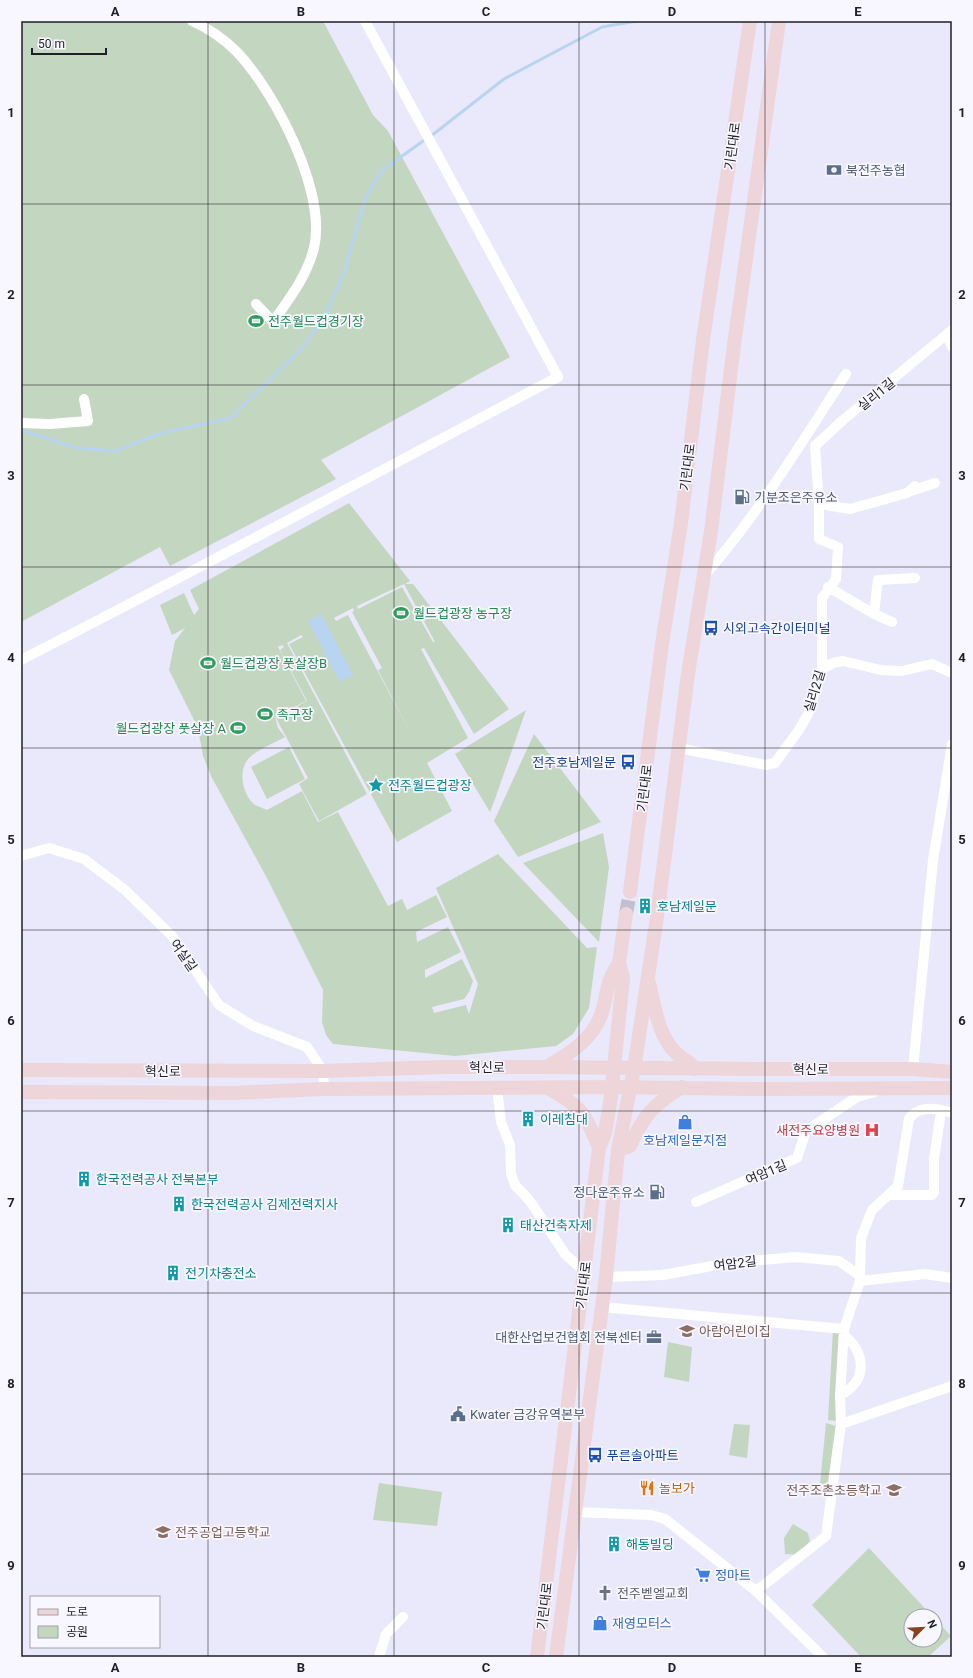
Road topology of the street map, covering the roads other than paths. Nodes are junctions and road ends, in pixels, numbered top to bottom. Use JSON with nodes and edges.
{"nodes":[{"id":1,"x":192,"y":21,"type":"edge"},
{"id":2,"x":365,"y":21,"type":"edge"},
{"id":3,"x":750,"y":21,"type":"edge"},
{"id":4,"x":779,"y":21,"type":"edge"},
{"id":5,"x":256,"y":304,"type":"dead end"},
{"id":6,"x":950,"y":332,"type":"edge"},
{"id":7,"x":952,"y":347,"type":"edge"},
{"id":8,"x":846,"y":374,"type":"dead end"},
{"id":9,"x":84,"y":399,"type":"dead end"},
{"id":10,"x":21,"y":423,"type":"edge"},
{"id":11,"x":804,"y":438,"type":"junction"},
{"id":12,"x":815,"y":446,"type":"junction"},
{"id":13,"x":935,"y":482,"type":"dead end"},
{"id":14,"x":915,"y":486,"type":"dead end"},
{"id":15,"x":907,"y":493,"type":"junction"},
{"id":16,"x":819,"y":504,"type":"junction"},
{"id":17,"x":704,"y":576,"type":"junction"},
{"id":18,"x":915,"y":578,"type":"dead end"},
{"id":19,"x":828,"y":587,"type":"junction"},
{"id":20,"x":874,"y":614,"type":"junction"},
{"id":21,"x":892,"y":622,"type":"dead end"},
{"id":22,"x":21,"y":660,"type":"edge"},
{"id":23,"x":822,"y":669,"type":"junction"},
{"id":24,"x":952,"y":673,"type":"edge"},
{"id":25,"x":952,"y":744,"type":"edge"},
{"id":26,"x":678,"y":748,"type":"junction"},
{"id":27,"x":21,"y":856,"type":"edge"},
{"id":28,"x":630,"y":892,"type":"tunnel mouth"},
{"id":29,"x":626,"y":914,"type":"tunnel mouth"},
{"id":30,"x":619,"y":963,"type":"junction"},
{"id":31,"x":647,"y":977,"type":"junction"},
{"id":32,"x":547,"y":1067,"type":"junction"},
{"id":33,"x":614,"y":1068,"type":"junction"},
{"id":34,"x":634,"y":1069,"type":"junction"},
{"id":35,"x":695,"y":1069,"type":"junction"},
{"id":36,"x":913,"y":1069,"type":"junction"},
{"id":37,"x":21,"y":1070,"type":"edge"},
{"id":38,"x":323,"y":1071,"type":"junction"},
{"id":39,"x":952,"y":1072,"type":"edge"},
{"id":40,"x":612,"y":1087,"type":"junction"},
{"id":41,"x":682,"y":1087,"type":"junction"},
{"id":42,"x":497,"y":1088,"type":"junction"},
{"id":43,"x":548,"y":1088,"type":"junction"},
{"id":44,"x":631,"y":1088,"type":"junction"},
{"id":45,"x":875,"y":1088,"type":"junction"},
{"id":46,"x":952,"y":1088,"type":"edge"},
{"id":47,"x":324,"y":1089,"type":"junction"},
{"id":48,"x":21,"y":1092,"type":"edge"},
{"id":49,"x":947,"y":1112,"type":"edge"},
{"id":50,"x":599,"y":1148,"type":"junction"},
{"id":51,"x":618,"y":1150,"type":"junction"},
{"id":52,"x":889,"y":1195,"type":"junction"},
{"id":53,"x":696,"y":1202,"type":"dead end"},
{"id":54,"x":585,"y":1272,"type":"junction"},
{"id":55,"x":606,"y":1277,"type":"junction"},
{"id":56,"x":952,"y":1278,"type":"edge"},
{"id":57,"x":860,"y":1279,"type":"junction"},
{"id":58,"x":602,"y":1307,"type":"junction"},
{"id":59,"x":844,"y":1332,"type":"junction"},
{"id":60,"x":952,"y":1386,"type":"edge"},
{"id":61,"x":840,"y":1395,"type":"junction"},
{"id":62,"x":841,"y":1424,"type":"junction"},
{"id":63,"x":574,"y":1512,"type":"junction"},
{"id":64,"x":756,"y":1591,"type":"junction"},
{"id":65,"x":402,"y":1617,"type":"dead end"},
{"id":66,"x":379,"y":1657,"type":"edge"},
{"id":67,"x":538,"y":1657,"type":"edge"},
{"id":68,"x":556,"y":1657,"type":"edge"},
{"id":69,"x":822,"y":1657,"type":"edge"}],
"edges":[{"from":1,"to":5,"type":"street"},
{"from":2,"to":22,"type":"street"},
{"from":3,"to":28,"type":"street","name":"기린대로"},
{"from":4,"to":17,"type":"street","name":"기린대로"},
{"from":6,"to":7,"type":"street","name":"실리1길"},
{"from":6,"to":12,"type":"street","name":"실리1길"},
{"from":8,"to":11,"type":"street"},
{"from":9,"to":10,"type":"street"},
{"from":11,"to":12,"type":"street"},
{"from":11,"to":17,"type":"street"},
{"from":12,"to":16,"type":"street","name":"실리2길"},
{"from":13,"to":15,"type":"street"},
{"from":14,"to":15,"type":"street"},
{"from":15,"to":16,"type":"street"},
{"from":16,"to":19,"type":"street","name":"실리2길"},
{"from":17,"to":26,"type":"street","name":"기린대로"},
{"from":18,"to":20,"type":"street"},
{"from":19,"to":20,"type":"street"},
{"from":19,"to":23,"type":"street","name":"실리2길"},
{"from":20,"to":21,"type":"street"},
{"from":23,"to":24,"type":"street"},
{"from":23,"to":26,"type":"street","name":"실리2길"},
{"from":25,"to":36,"type":"street"},
{"from":26,"to":31,"type":"street","name":"기린대로"},
{"from":27,"to":38,"type":"street","name":"여실길"},
{"from":29,"to":30,"type":"street","name":"기린대로"},
{"from":30,"to":32,"type":"street"},
{"from":30,"to":33,"type":"street","name":"기린대로"},
{"from":31,"to":34,"type":"street","name":"기린대로"},
{"from":31,"to":35,"type":"street"},
{"from":32,"to":33,"type":"street","name":"혁신로"},
{"from":32,"to":38,"type":"street","name":"혁신로"},
{"from":33,"to":34,"type":"street","name":"혁신로"},
{"from":33,"to":40,"type":"street","name":"기린대로"},
{"from":34,"to":35,"type":"street","name":"혁신로"},
{"from":34,"to":44,"type":"street","name":"기린대로"},
{"from":35,"to":36,"type":"street","name":"혁신로"},
{"from":36,"to":39,"type":"street","name":"혁신로"},
{"from":37,"to":38,"type":"street","name":"혁신로"},
{"from":38,"to":47,"type":"street"},
{"from":40,"to":43,"type":"street","name":"혁신로"},
{"from":40,"to":44,"type":"street","name":"혁신로"},
{"from":40,"to":50,"type":"street","name":"기린대로"},
{"from":41,"to":44,"type":"street","name":"혁신로"},
{"from":41,"to":45,"type":"street","name":"혁신로"},
{"from":41,"to":51,"type":"street"},
{"from":42,"to":43,"type":"street","name":"혁신로"},
{"from":42,"to":47,"type":"street","name":"혁신로"},
{"from":42,"to":54,"type":"street"},
{"from":43,"to":50,"type":"street"},
{"from":44,"to":51,"type":"street","name":"기린대로"},
{"from":45,"to":46,"type":"street","name":"혁신로"},
{"from":45,"to":53,"type":"street","name":"여암1길"},
{"from":47,"to":48,"type":"street","name":"혁신로"},
{"from":49,"to":52,"type":"street"},
{"from":49,"to":52,"type":"street"},
{"from":50,"to":54,"type":"street","name":"기린대로"},
{"from":51,"to":55,"type":"street","name":"기린대로"},
{"from":52,"to":57,"type":"street"},
{"from":54,"to":67,"type":"street","name":"기린대로"},
{"from":55,"to":57,"type":"street","name":"여암2길"},
{"from":55,"to":58,"type":"street","name":"기린대로"},
{"from":56,"to":57,"type":"street"},
{"from":57,"to":59,"type":"street"},
{"from":58,"to":59,"type":"street","name":"기린대로"},
{"from":58,"to":63,"type":"street","name":"기린대로"},
{"from":59,"to":61,"type":"street"},
{"from":59,"to":61,"type":"street"},
{"from":60,"to":62,"type":"street"},
{"from":61,"to":62,"type":"street"},
{"from":62,"to":64,"type":"street"},
{"from":63,"to":64,"type":"street"},
{"from":63,"to":68,"type":"street","name":"기린대로"},
{"from":64,"to":69,"type":"street"},
{"from":65,"to":66,"type":"street"}]}
